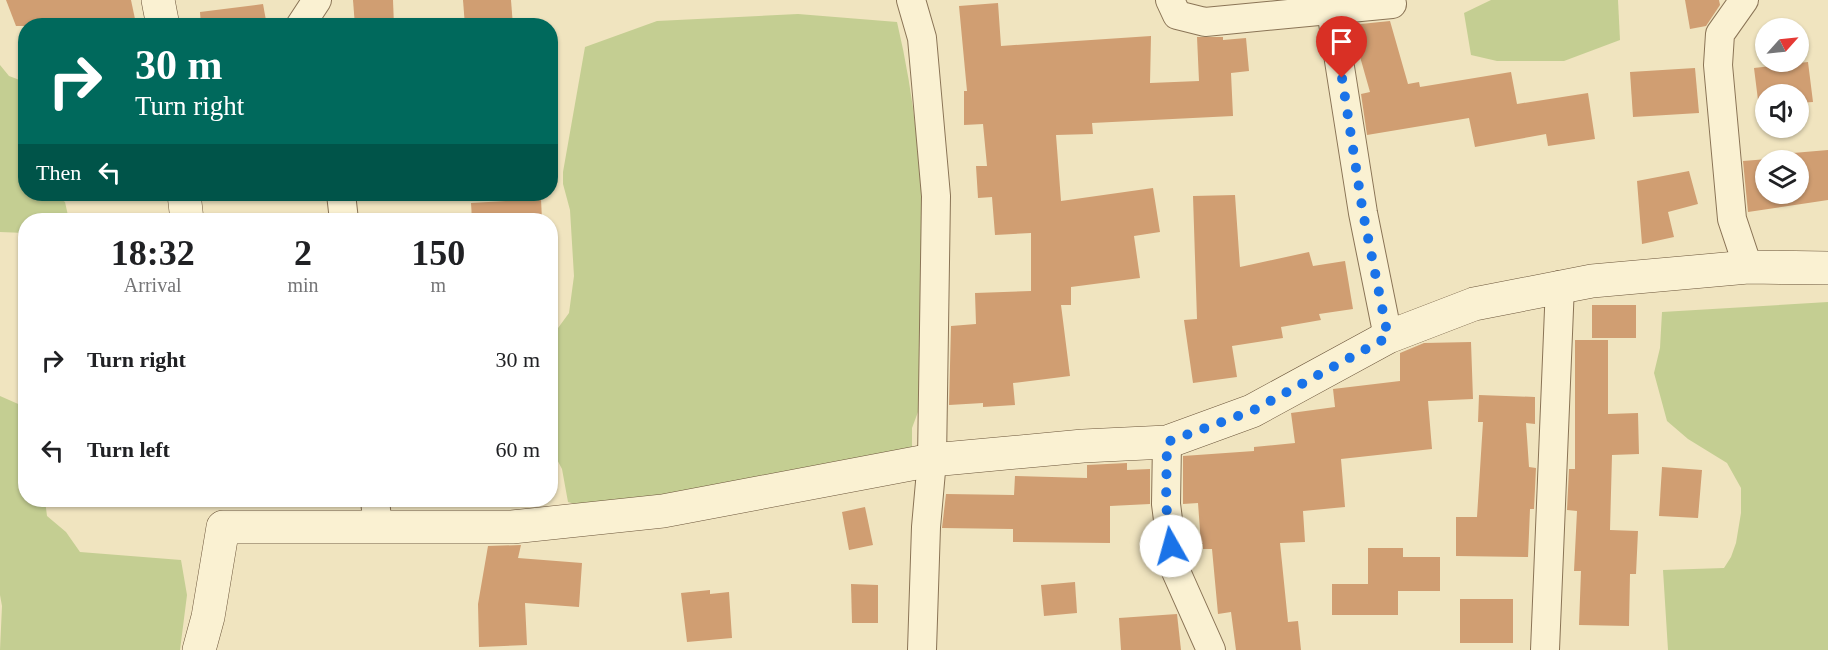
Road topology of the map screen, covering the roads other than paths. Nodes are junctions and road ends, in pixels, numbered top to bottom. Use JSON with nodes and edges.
{"nodes":[{"id":1,"x":158,"y":0,"type":"edge"},
{"id":2,"x":319,"y":0,"type":"edge"},
{"id":3,"x":911,"y":0,"type":"edge"},
{"id":4,"x":1170,"y":0,"type":"edge"},
{"id":5,"x":1744,"y":0,"type":"edge"},
{"id":6,"x":1392,"y":4,"type":"dead end"},
{"id":7,"x":1331,"y":10,"type":"junction"},
{"id":8,"x":161,"y":18,"type":"edge"},
{"id":9,"x":306,"y":18,"type":"edge"},
{"id":10,"x":321,"y":18,"type":"edge"},
{"id":11,"x":1748,"y":267,"type":"junction"},
{"id":12,"x":1828,"y":267,"type":"edge"},
{"id":13,"x":1560,"y":285,"type":"junction"},
{"id":14,"x":1388,"y":337,"type":"junction"},
{"id":15,"x":1167,"y":442,"type":"junction"},
{"id":16,"x":932,"y":460,"type":"junction"},
{"id":17,"x":220,"y":513,"type":"edge"},
{"id":18,"x":377,"y":514,"type":"edge"},
{"id":19,"x":199,"y":650,"type":"edge"},
{"id":20,"x":922,"y":650,"type":"edge"},
{"id":21,"x":1211,"y":650,"type":"edge"},
{"id":22,"x":1545,"y":650,"type":"edge"}],
"edges":[{"from":1,"to":8,"type":"main road"},
{"from":2,"to":9,"type":"street"},
{"from":2,"to":10,"type":"street"},
{"from":3,"to":16,"type":"street"},
{"from":4,"to":7,"type":"street"},
{"from":5,"to":11,"type":"street"},
{"from":6,"to":7,"type":"street"},
{"from":7,"to":14,"type":"street"},
{"from":11,"to":12,"type":"main road"},
{"from":11,"to":13,"type":"main road"},
{"from":13,"to":14,"type":"main road"},
{"from":13,"to":22,"type":"street"},
{"from":14,"to":15,"type":"main road"},
{"from":15,"to":16,"type":"main road"},
{"from":15,"to":21,"type":"street"},
{"from":16,"to":18,"type":"main road"},
{"from":16,"to":20,"type":"street"},
{"from":17,"to":18,"type":"main road"},
{"from":17,"to":19,"type":"main road"}]}
